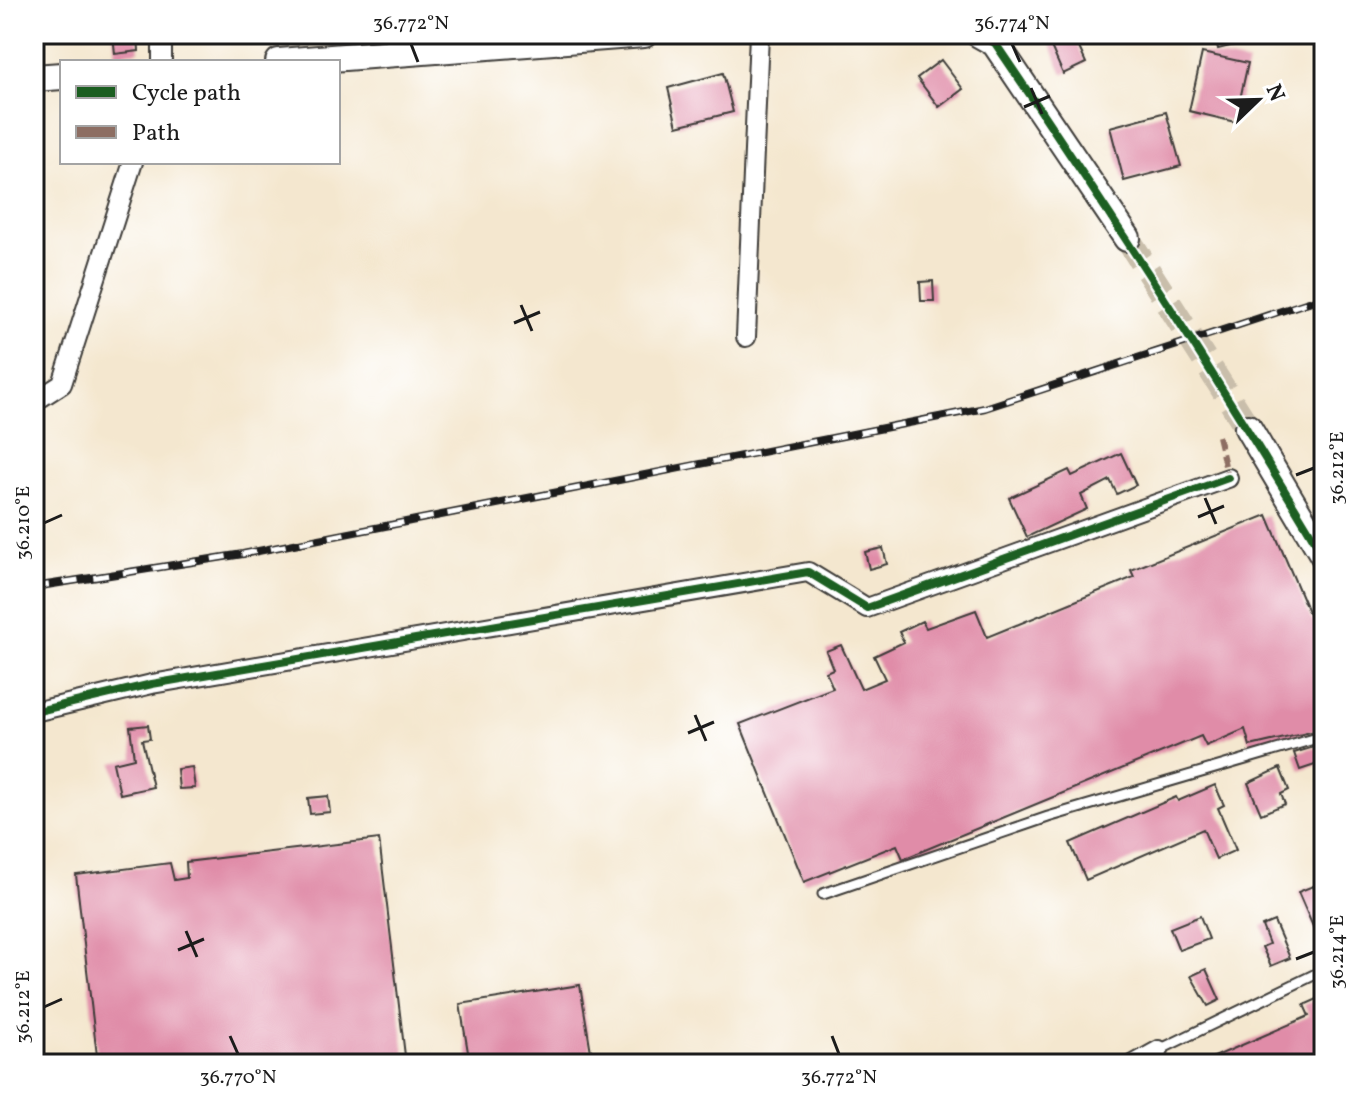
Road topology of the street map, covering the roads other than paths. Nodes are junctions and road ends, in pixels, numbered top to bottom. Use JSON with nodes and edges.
{"nodes":[{"id":1,"x":162,"y":34,"type":"edge"},
{"id":2,"x":644,"y":34,"type":"edge"},
{"id":3,"x":759,"y":34,"type":"edge"},
{"id":4,"x":979,"y":34,"type":"edge"},
{"id":5,"x":162,"y":60,"type":"edge"},
{"id":6,"x":305,"y":60,"type":"edge"},
{"id":7,"x":60,"y":76,"type":"edge"},
{"id":8,"x":34,"y":78,"type":"edge"},
{"id":9,"x":132,"y":164,"type":"edge"},
{"id":10,"x":1127,"y":238,"type":"tunnel mouth"},
{"id":11,"x":746,"y":337,"type":"dead end"},
{"id":12,"x":34,"y":402,"type":"edge"},
{"id":13,"x":1248,"y":428,"type":"tunnel mouth"},
{"id":14,"x":1228,"y":478,"type":"dead end"},
{"id":15,"x":1324,"y":556,"type":"edge"},
{"id":16,"x":34,"y":712,"type":"edge"},
{"id":17,"x":1324,"y":736,"type":"edge"},
{"id":18,"x":823,"y":894,"type":"dead end"},
{"id":19,"x":1324,"y":970,"type":"edge"},
{"id":20,"x":1159,"y":1050,"type":"joint"},
{"id":21,"x":1134,"y":1064,"type":"edge"}],
"edges":[{"from":1,"to":5,"type":"street"},
{"from":2,"to":6,"type":"street"},
{"from":3,"to":11,"type":"street"},
{"from":4,"to":10,"type":"street"},
{"from":7,"to":8,"type":"street"},
{"from":9,"to":12,"type":"street"},
{"from":13,"to":15,"type":"street"},
{"from":14,"to":16,"type":"street"},
{"from":17,"to":18,"type":"lane"},
{"from":19,"to":20,"type":"lane"},
{"from":20,"to":21,"type":"street"}]}
